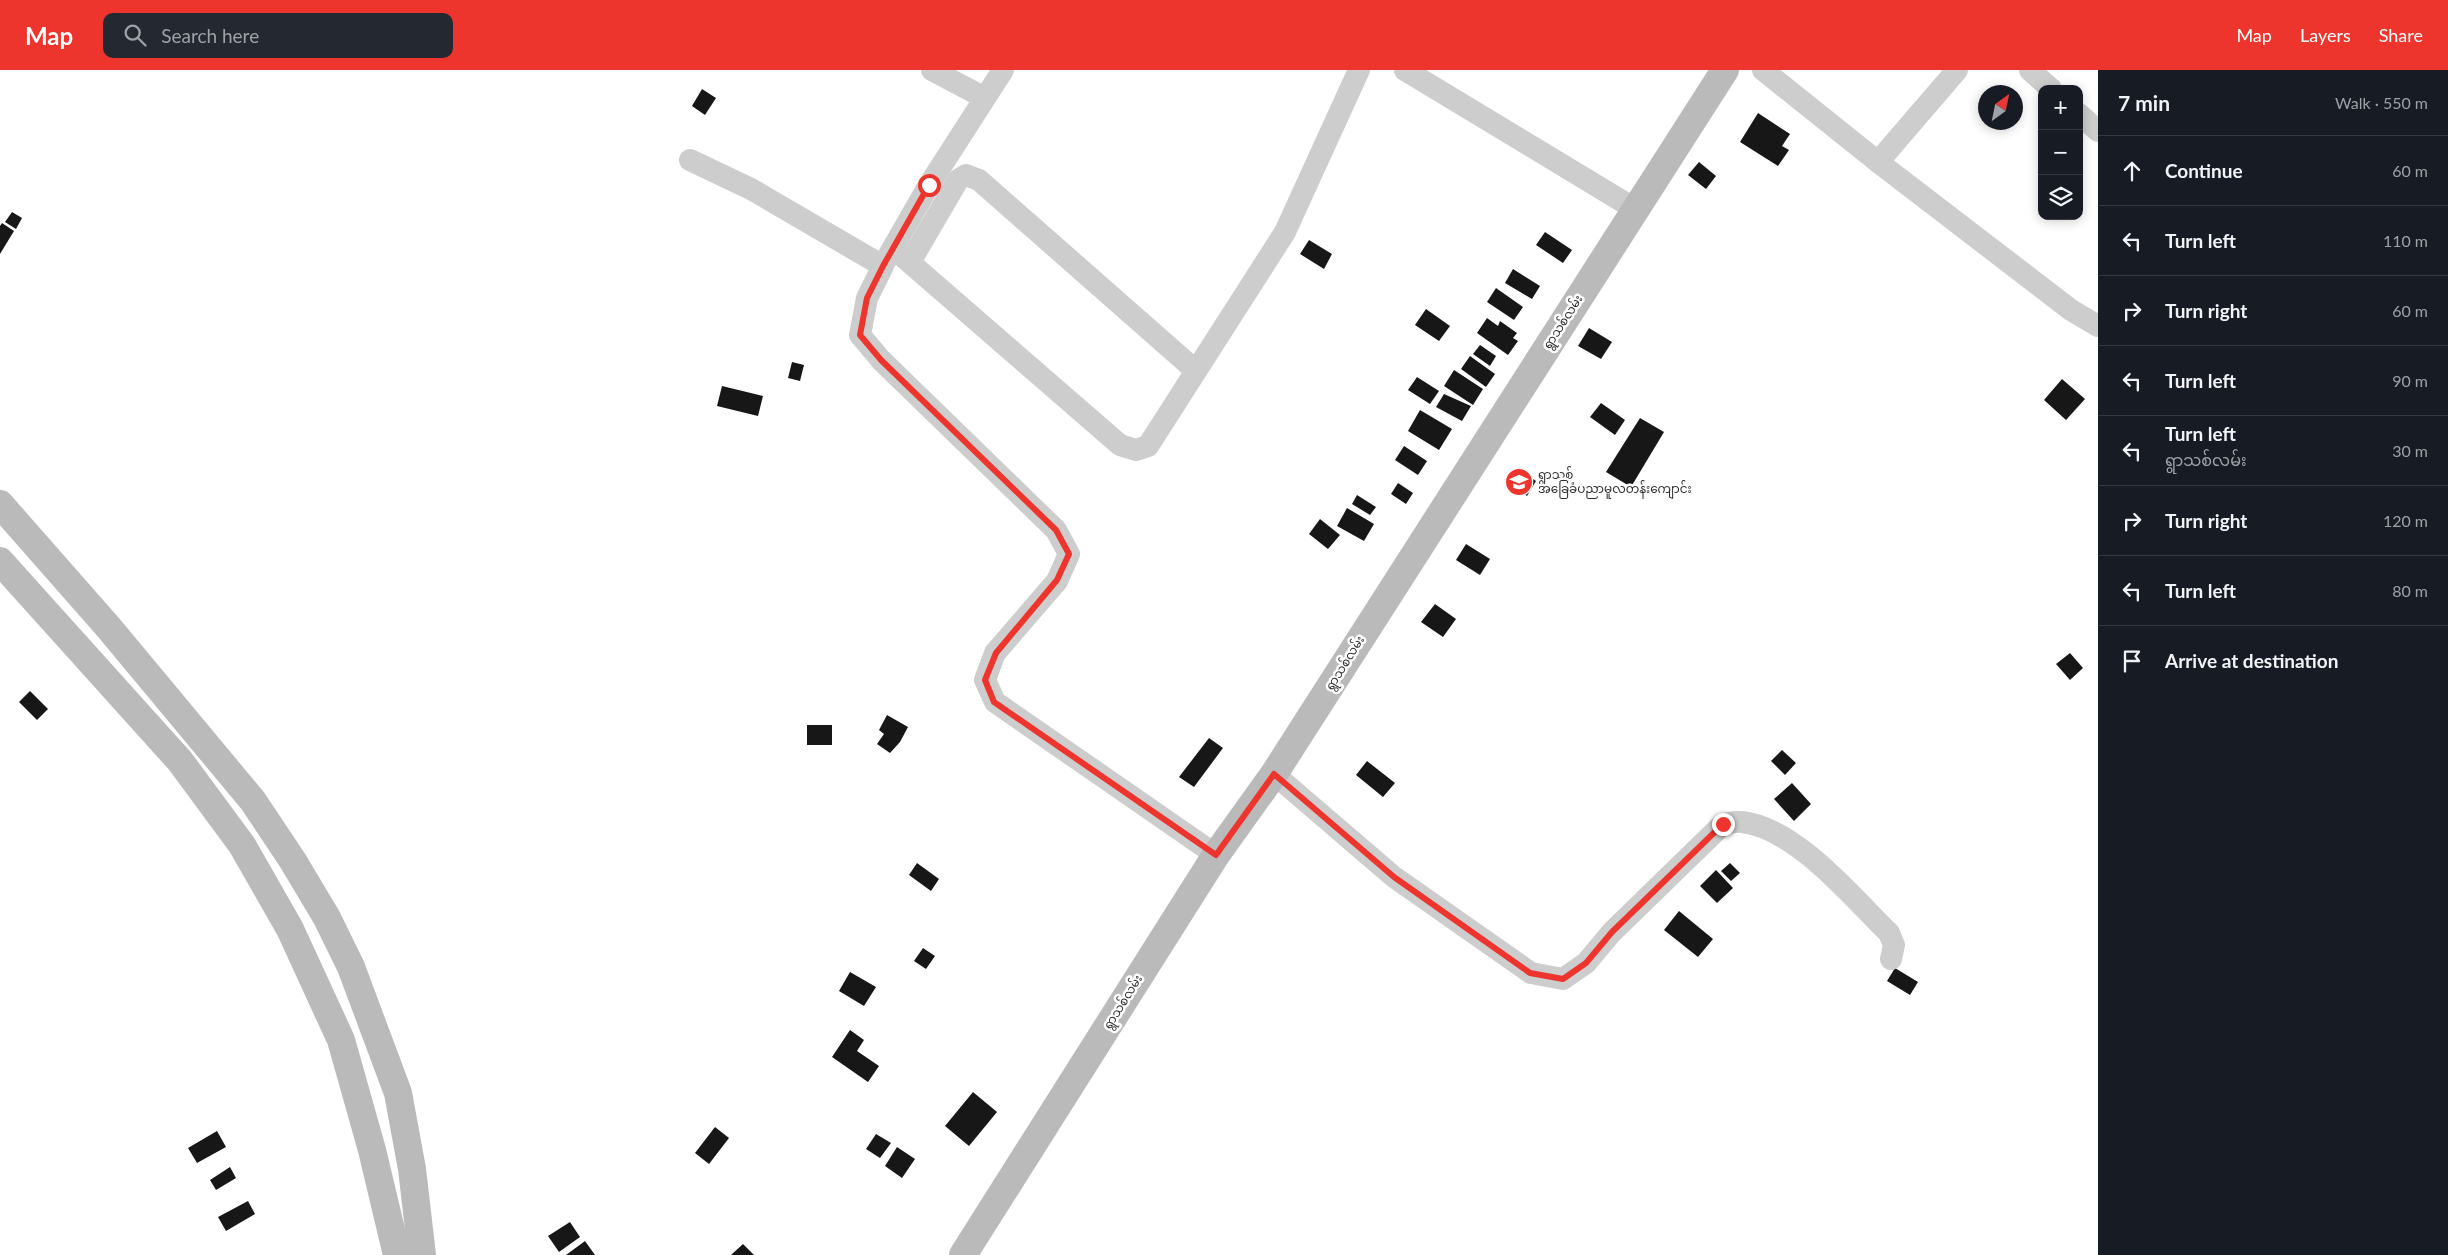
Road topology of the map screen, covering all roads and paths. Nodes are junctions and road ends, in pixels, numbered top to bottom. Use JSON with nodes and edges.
{"nodes":[{"id":1,"x":932,"y":70,"type":"edge"},
{"id":2,"x":1002,"y":70,"type":"edge"},
{"id":3,"x":1359,"y":70,"type":"edge"},
{"id":4,"x":1405,"y":70,"type":"edge"},
{"id":5,"x":1725,"y":70,"type":"edge"},
{"id":6,"x":1763,"y":70,"type":"edge"},
{"id":7,"x":1958,"y":70,"type":"edge"},
{"id":8,"x":2030,"y":70,"type":"edge"},
{"id":9,"x":2046,"y":85,"type":"edge"},
{"id":10,"x":983,"y":97,"type":"junction"},
{"id":11,"x":2083,"y":118,"type":"edge"},
{"id":12,"x":2098,"y":131,"type":"edge"},
{"id":13,"x":690,"y":160,"type":"dead end"},
{"id":14,"x":1878,"y":162,"type":"junction"},
{"id":15,"x":1635,"y":209,"type":"junction"},
{"id":16,"x":888,"y":257,"type":"junction"},
{"id":17,"x":910,"y":262,"type":"junction"},
{"id":18,"x":2098,"y":326,"type":"edge"},
{"id":19,"x":1195,"y":370,"type":"junction"},
{"id":20,"x":0,"y":504,"type":"edge"},
{"id":21,"x":0,"y":560,"type":"edge"},
{"id":22,"x":1274,"y":774,"type":"junction"},
{"id":23,"x":1216,"y":855,"type":"junction"},
{"id":24,"x":1891,"y":959,"type":"dead end"},
{"id":25,"x":397,"y":1255,"type":"edge"},
{"id":26,"x":422,"y":1255,"type":"edge"},
{"id":27,"x":963,"y":1255,"type":"edge"}],
"edges":[{"from":1,"to":10,"type":"street"},
{"from":2,"to":10,"type":"street"},
{"from":3,"to":19,"type":"street"},
{"from":4,"to":15,"type":"street"},
{"from":5,"to":15,"type":"main road","name":"ရွာသစ်လမ်း"},
{"from":6,"to":14,"type":"street"},
{"from":7,"to":14,"type":"street"},
{"from":8,"to":9,"type":"street"},
{"from":10,"to":16,"type":"street"},
{"from":11,"to":12,"type":"street"},
{"from":13,"to":16,"type":"street"},
{"from":14,"to":18,"type":"street"},
{"from":15,"to":22,"type":"main road","name":"ရွာသစ်လမ်း"},
{"from":16,"to":17,"type":"street"},
{"from":16,"to":23,"type":"street"},
{"from":17,"to":19,"type":"street"},
{"from":17,"to":19,"type":"street"},
{"from":20,"to":26,"type":"main road"},
{"from":21,"to":25,"type":"main road"},
{"from":22,"to":23,"type":"main road","name":"ရွာသစ်လမ်း"},
{"from":22,"to":24,"type":"street"},
{"from":23,"to":27,"type":"main road","name":"ရွာသစ်လမ်း"}]}
